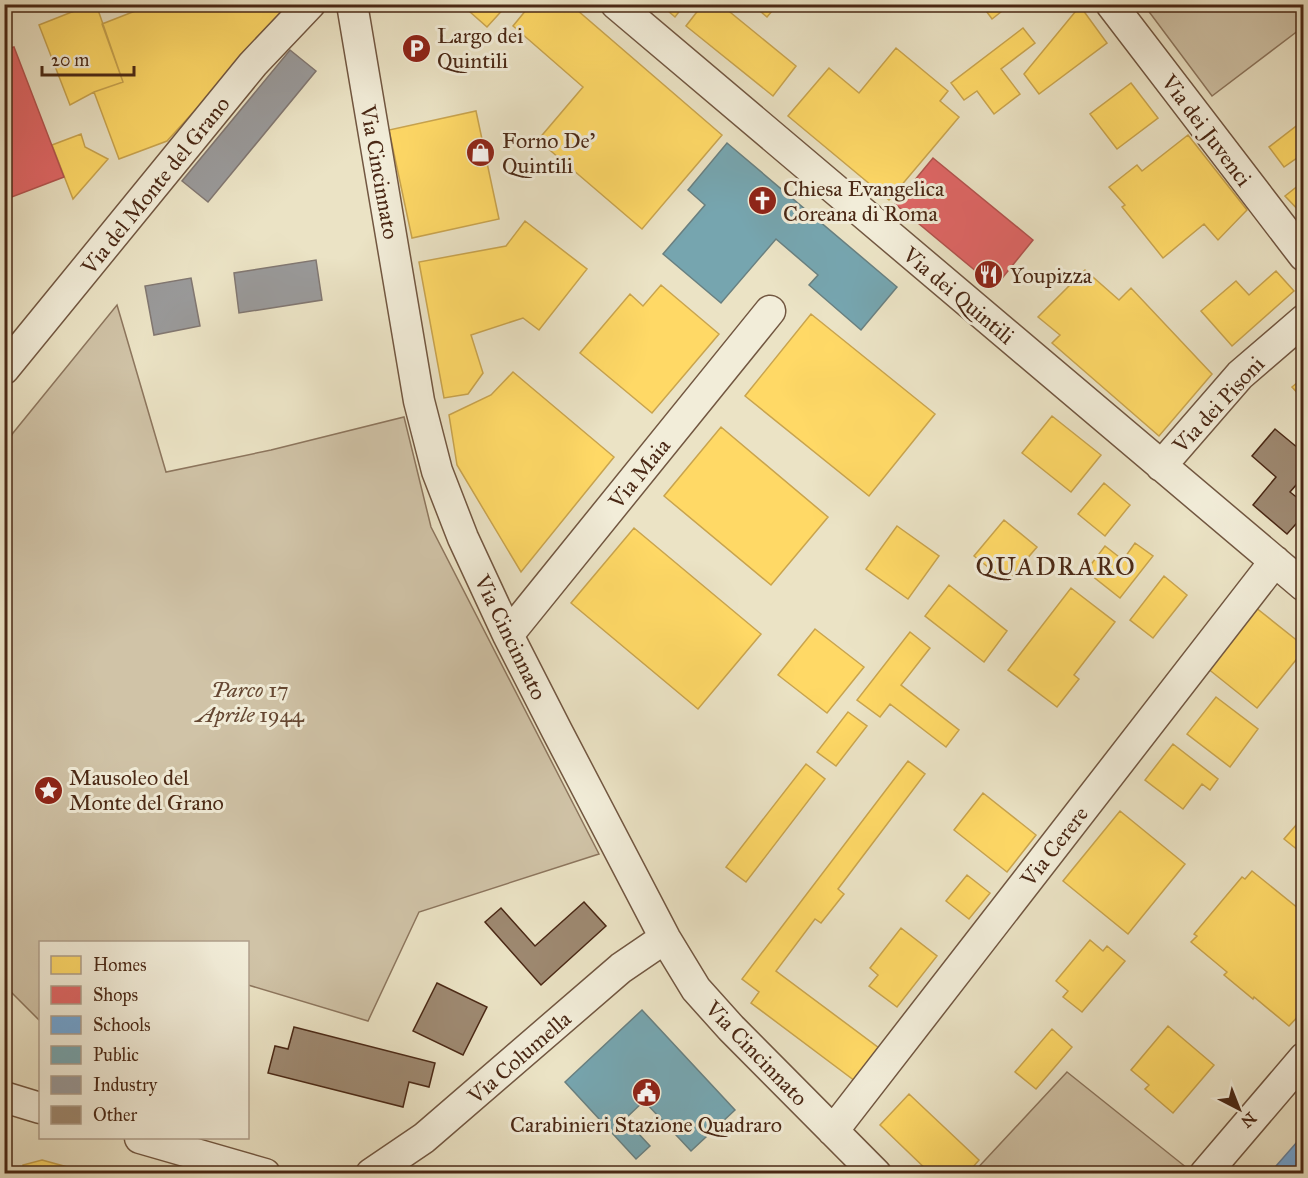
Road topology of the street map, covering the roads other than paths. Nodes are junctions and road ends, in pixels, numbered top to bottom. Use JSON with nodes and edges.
{"nodes":[{"id":1,"x":310,"y":4,"type":"edge"},
{"id":2,"x":352,"y":4,"type":"edge"},
{"id":3,"x":616,"y":4,"type":"edge"},
{"id":4,"x":1112,"y":4,"type":"edge"},
{"id":5,"x":1304,"y":255,"type":"edge"},
{"id":6,"x":770,"y":311,"type":"dead end"},
{"id":7,"x":1304,"y":320,"type":"edge"},
{"id":8,"x":4,"y":369,"type":"edge"},
{"id":9,"x":1161,"y":466,"type":"junction"},
{"id":10,"x":1275,"y":561,"type":"junction"},
{"id":11,"x":1304,"y":586,"type":"edge"},
{"id":12,"x":508,"y":635,"type":"junction"},
{"id":13,"x":665,"y":938,"type":"junction"},
{"id":14,"x":1304,"y":1058,"type":"edge"},
{"id":15,"x":4,"y":1097,"type":"edge"},
{"id":16,"x":39,"y":1108,"type":"edge"},
{"id":17,"x":833,"y":1131,"type":"junction"},
{"id":18,"x":147,"y":1139,"type":"edge"},
{"id":19,"x":265,"y":1173,"type":"edge"},
{"id":20,"x":370,"y":1173,"type":"edge"},
{"id":21,"x":876,"y":1173,"type":"edge"},
{"id":22,"x":1205,"y":1173,"type":"edge"}],
"edges":[{"from":1,"to":8,"type":"street","name":"Via del Monte del Grano"},
{"from":2,"to":12,"type":"street","name":"Via Cincinnato"},
{"from":3,"to":9,"type":"street","name":"Via dei Quintili"},
{"from":4,"to":5,"type":"street","name":"Via dei Juvenci"},
{"from":6,"to":12,"type":"street","name":"Via Maia"},
{"from":7,"to":9,"type":"street","name":"Via dei Pisoni"},
{"from":9,"to":10,"type":"street","name":"Via dei Quintili"},
{"from":10,"to":11,"type":"street","name":"Via dei Quintili"},
{"from":10,"to":17,"type":"street","name":"Via Cerere"},
{"from":12,"to":13,"type":"street","name":"Via Cincinnato"},
{"from":13,"to":17,"type":"street","name":"Via Cincinnato"},
{"from":13,"to":20,"type":"street","name":"Via Columella"},
{"from":14,"to":22,"type":"street"},
{"from":15,"to":16,"type":"street"},
{"from":17,"to":21,"type":"street","name":"Via Cincinnato"},
{"from":18,"to":19,"type":"street"}]}
